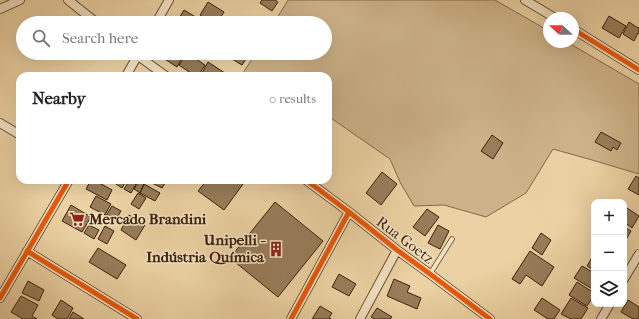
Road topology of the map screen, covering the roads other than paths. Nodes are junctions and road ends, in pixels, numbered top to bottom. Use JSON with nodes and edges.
{"nodes":[{"id":1,"x":20,"y":0,"type":"edge"},
{"id":2,"x":68,"y":0,"type":"edge"},
{"id":3,"x":169,"y":0,"type":"edge"},
{"id":4,"x":525,"y":0,"type":"edge"},
{"id":5,"x":0,"y":9,"type":"edge"},
{"id":6,"x":545,"y":12,"type":"edge"},
{"id":7,"x":88,"y":16,"type":"edge"},
{"id":8,"x":160,"y":16,"type":"edge"},
{"id":9,"x":579,"y":32,"type":"edge"},
{"id":10,"x":134,"y":60,"type":"edge"},
{"id":11,"x":145,"y":60,"type":"edge"},
{"id":12,"x":639,"y":70,"type":"edge"},
{"id":13,"x":128,"y":72,"type":"edge"},
{"id":14,"x":161,"y":72,"type":"edge"},
{"id":15,"x":0,"y":123,"type":"edge"},
{"id":16,"x":16,"y":133,"type":"edge"},
{"id":17,"x":67,"y":184,"type":"edge"},
{"id":18,"x":311,"y":184,"type":"edge"},
{"id":19,"x":349,"y":212,"type":"junction"},
{"id":20,"x":452,"y":239,"type":"dead end"},
{"id":21,"x":397,"y":250,"type":"junction"},
{"id":22,"x":27,"y":251,"type":"junction"},
{"id":23,"x":639,"y":254,"type":"edge"},
{"id":24,"x":430,"y":274,"type":"junction"},
{"id":25,"x":627,"y":275,"type":"edge"},
{"id":26,"x":0,"y":298,"type":"edge"},
{"id":27,"x":608,"y":307,"type":"edge"},
{"id":28,"x":137,"y":319,"type":"edge"},
{"id":29,"x":291,"y":319,"type":"edge"},
{"id":30,"x":360,"y":319,"type":"edge"},
{"id":31,"x":490,"y":319,"type":"edge"},
{"id":32,"x":601,"y":319,"type":"edge"}],
"edges":[{"from":1,"to":5,"type":"street"},
{"from":2,"to":7,"type":"street"},
{"from":3,"to":8,"type":"street"},
{"from":4,"to":6,"type":"street"},
{"from":9,"to":12,"type":"street"},
{"from":10,"to":13,"type":"street"},
{"from":11,"to":14,"type":"street"},
{"from":15,"to":16,"type":"street"},
{"from":17,"to":22,"type":"street"},
{"from":18,"to":19,"type":"street","name":"Rua Goetz"},
{"from":19,"to":21,"type":"street","name":"Rua Goetz"},
{"from":19,"to":29,"type":"street"},
{"from":20,"to":24,"type":"lane"},
{"from":21,"to":24,"type":"street","name":"Rua Goetz"},
{"from":21,"to":30,"type":"street"},
{"from":22,"to":26,"type":"street"},
{"from":22,"to":28,"type":"street"},
{"from":23,"to":25,"type":"street"},
{"from":24,"to":31,"type":"street","name":"Rua Goetz"},
{"from":27,"to":32,"type":"street"}]}
